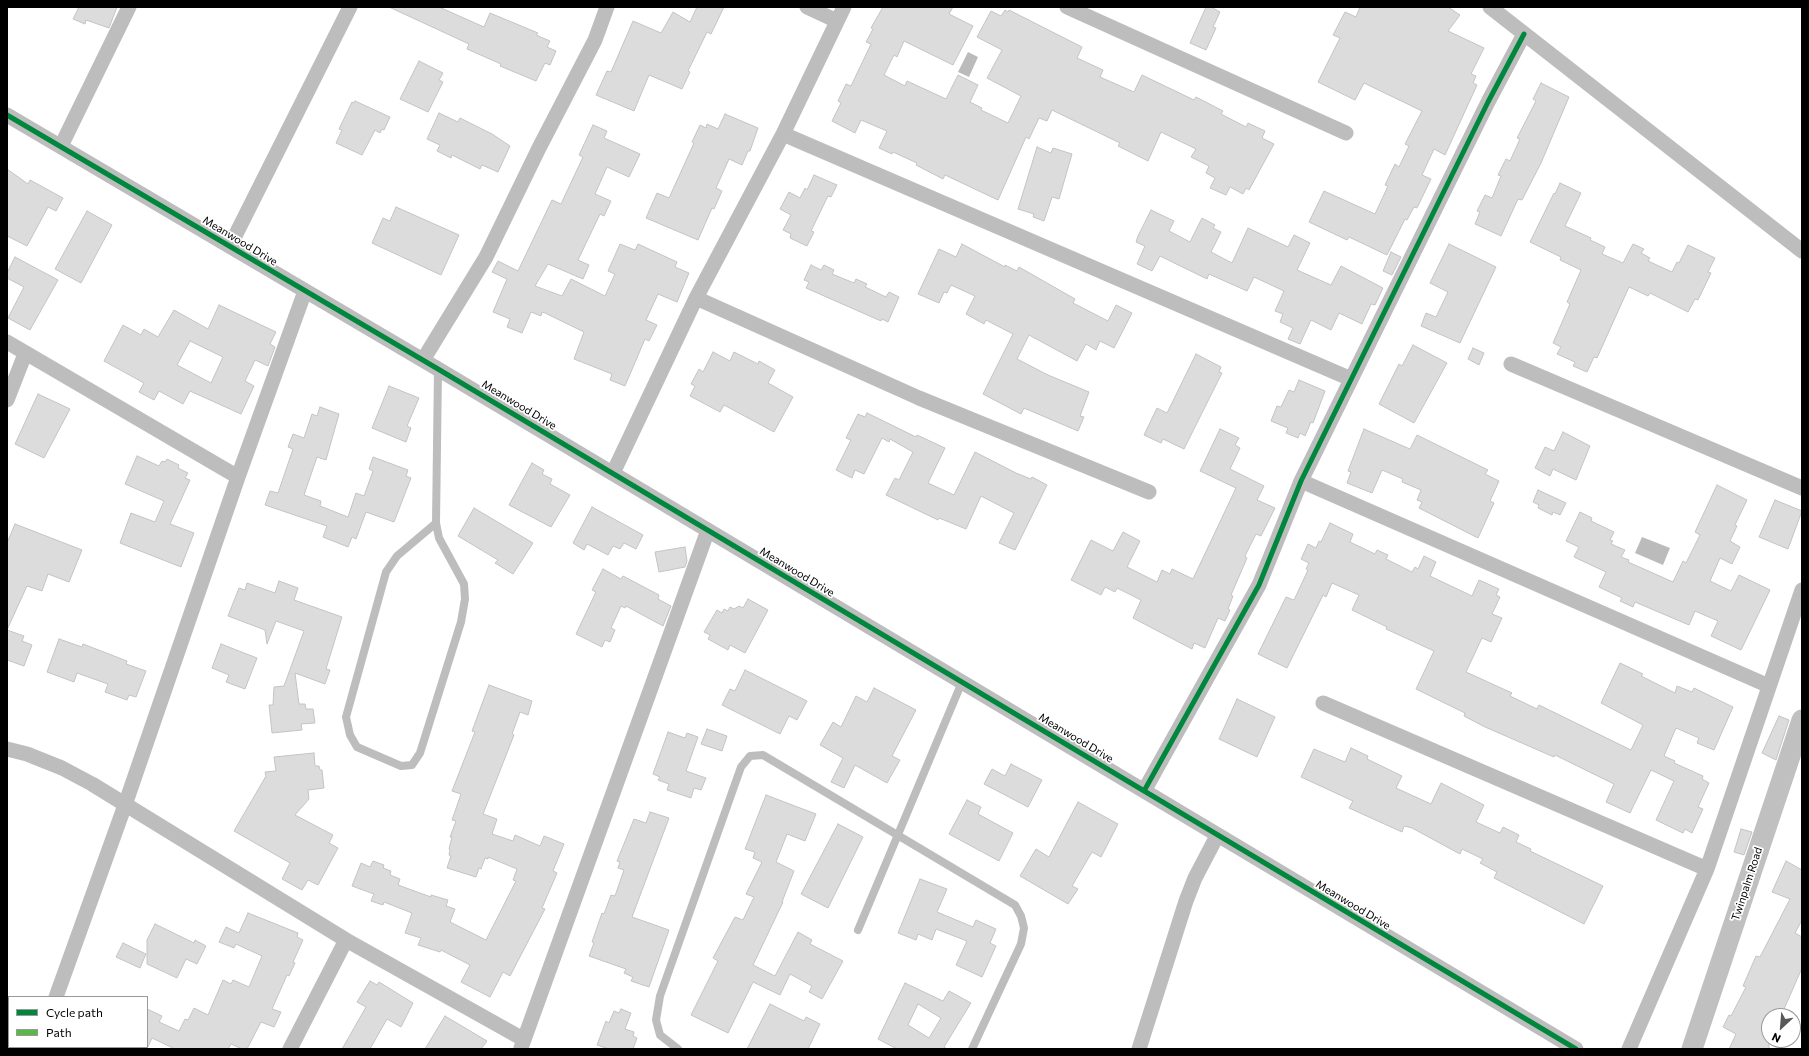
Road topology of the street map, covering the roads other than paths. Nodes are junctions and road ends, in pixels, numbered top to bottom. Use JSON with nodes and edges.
{"nodes":[{"id":1,"x":129,"y":7,"type":"edge"},
{"id":2,"x":350,"y":7,"type":"edge"},
{"id":3,"x":607,"y":7,"type":"edge"},
{"id":4,"x":807,"y":7,"type":"edge"},
{"id":5,"x":844,"y":7,"type":"edge"},
{"id":6,"x":1067,"y":7,"type":"edge"},
{"id":7,"x":1490,"y":7,"type":"edge"},
{"id":8,"x":837,"y":21,"type":"junction"},
{"id":9,"x":1524,"y":34,"type":"junction"},
{"id":10,"x":7,"y":115,"type":"edge"},
{"id":11,"x":1346,"y":133,"type":"dead end"},
{"id":12,"x":783,"y":134,"type":"junction"},
{"id":13,"x":60,"y":146,"type":"junction"},
{"id":14,"x":230,"y":246,"type":"junction"},
{"id":15,"x":1802,"y":251,"type":"edge"},
{"id":16,"x":305,"y":291,"type":"junction"},
{"id":17,"x":696,"y":298,"type":"junction"},
{"id":18,"x":7,"y":342,"type":"edge"},
{"id":19,"x":25,"y":354,"type":"junction"},
{"id":20,"x":423,"y":360,"type":"junction"},
{"id":21,"x":1511,"y":364,"type":"dead end"},
{"id":22,"x":438,"y":369,"type":"junction"},
{"id":23,"x":1351,"y":379,"type":"junction"},
{"id":24,"x":7,"y":400,"type":"edge"},
{"id":25,"x":613,"y":473,"type":"junction"},
{"id":26,"x":238,"y":477,"type":"junction"},
{"id":27,"x":1301,"y":481,"type":"junction"},
{"id":28,"x":1802,"y":488,"type":"edge"},
{"id":29,"x":1149,"y":492,"type":"dead end"},
{"id":30,"x":436,"y":523,"type":"junction"},
{"id":31,"x":708,"y":530,"type":"junction"},
{"id":32,"x":1802,"y":590,"type":"edge"},
{"id":33,"x":962,"y":682,"type":"junction"},
{"id":34,"x":1769,"y":686,"type":"junction"},
{"id":35,"x":1323,"y":703,"type":"dead end"},
{"id":36,"x":1802,"y":720,"type":"edge"},
{"id":37,"x":7,"y":749,"type":"edge"},
{"id":38,"x":1144,"y":791,"type":"junction"},
{"id":39,"x":125,"y":805,"type":"junction"},
{"id":40,"x":898,"y":834,"type":"junction"},
{"id":41,"x":1217,"y":836,"type":"junction"},
{"id":42,"x":1707,"y":869,"type":"junction"},
{"id":43,"x":858,"y":930,"type":"dead end"},
{"id":44,"x":346,"y":940,"type":"junction"},
{"id":45,"x":56,"y":996,"type":"edge"},
{"id":46,"x":522,"y":1044,"type":"edge"},
{"id":47,"x":290,"y":1049,"type":"edge"},
{"id":48,"x":678,"y":1049,"type":"edge"},
{"id":49,"x":972,"y":1049,"type":"edge"},
{"id":50,"x":1140,"y":1049,"type":"edge"},
{"id":51,"x":1576,"y":1049,"type":"edge"},
{"id":52,"x":1629,"y":1049,"type":"edge"},
{"id":53,"x":1692,"y":1049,"type":"edge"}],
"edges":[{"from":1,"to":13,"type":"street"},
{"from":2,"to":14,"type":"street"},
{"from":3,"to":20,"type":"street"},
{"from":4,"to":8,"type":"street"},
{"from":5,"to":8,"type":"street"},
{"from":6,"to":11,"type":"street"},
{"from":7,"to":9,"type":"street"},
{"from":8,"to":12,"type":"street"},
{"from":9,"to":15,"type":"street"},
{"from":9,"to":23,"type":"street"},
{"from":10,"to":13,"type":"street","name":"Meanwood Drive"},
{"from":12,"to":17,"type":"street"},
{"from":12,"to":23,"type":"street"},
{"from":13,"to":14,"type":"street","name":"Meanwood Drive"},
{"from":14,"to":16,"type":"street","name":"Meanwood Drive"},
{"from":16,"to":20,"type":"street","name":"Meanwood Drive"},
{"from":16,"to":26,"type":"street"},
{"from":17,"to":25,"type":"street"},
{"from":17,"to":29,"type":"street"},
{"from":18,"to":19,"type":"street"},
{"from":19,"to":24,"type":"street"},
{"from":19,"to":26,"type":"street"},
{"from":20,"to":22,"type":"street","name":"Meanwood Drive"},
{"from":21,"to":28,"type":"street"},
{"from":22,"to":25,"type":"street","name":"Meanwood Drive"},
{"from":22,"to":30,"type":"lane"},
{"from":23,"to":27,"type":"street"},
{"from":25,"to":31,"type":"street","name":"Meanwood Drive"},
{"from":26,"to":39,"type":"street"},
{"from":27,"to":34,"type":"street"},
{"from":27,"to":38,"type":"street"},
{"from":30,"to":30,"type":"lane"},
{"from":31,"to":33,"type":"street","name":"Meanwood Drive"},
{"from":31,"to":46,"type":"street"},
{"from":32,"to":34,"type":"street"},
{"from":33,"to":38,"type":"street","name":"Meanwood Drive"},
{"from":33,"to":40,"type":"lane"},
{"from":34,"to":42,"type":"street"},
{"from":35,"to":42,"type":"street"},
{"from":36,"to":53,"type":"main road","name":"Twinpalm Road"},
{"from":37,"to":39,"type":"street"},
{"from":38,"to":41,"type":"street","name":"Meanwood Drive"},
{"from":39,"to":44,"type":"street"},
{"from":39,"to":45,"type":"street"},
{"from":40,"to":43,"type":"lane"},
{"from":40,"to":48,"type":"lane"},
{"from":40,"to":49,"type":"lane"},
{"from":41,"to":50,"type":"street"},
{"from":41,"to":51,"type":"street","name":"Meanwood Drive"},
{"from":42,"to":52,"type":"street"},
{"from":44,"to":46,"type":"street"},
{"from":44,"to":47,"type":"street"}]}
